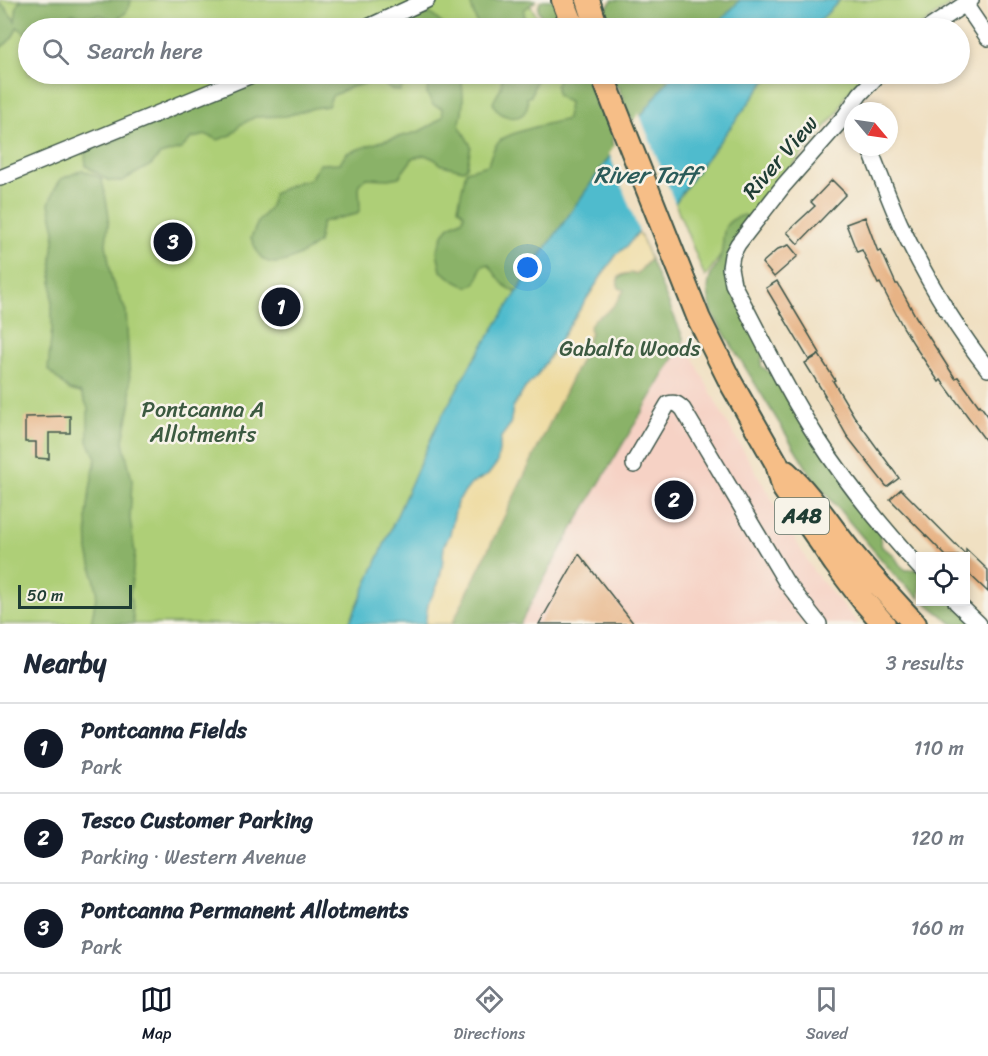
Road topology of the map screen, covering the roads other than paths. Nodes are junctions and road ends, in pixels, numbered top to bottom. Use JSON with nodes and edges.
{"nodes":[{"id":1,"x":427,"y":0,"type":"edge"},
{"id":2,"x":563,"y":0,"type":"edge"},
{"id":3,"x":588,"y":0,"type":"edge"},
{"id":4,"x":968,"y":2,"type":"edge"},
{"id":5,"x":388,"y":18,"type":"edge"},
{"id":6,"x":570,"y":18,"type":"edge"},
{"id":7,"x":594,"y":18,"type":"edge"},
{"id":8,"x":945,"y":18,"type":"edge"},
{"id":9,"x":988,"y":38,"type":"edge"},
{"id":10,"x":230,"y":84,"type":"edge"},
{"id":11,"x":605,"y":84,"type":"edge"},
{"id":12,"x":870,"y":84,"type":"edge"},
{"id":13,"x":857,"y":102,"type":"edge"},
{"id":14,"x":844,"y":125,"type":"edge"},
{"id":15,"x":873,"y":156,"type":"edge"},
{"id":16,"x":0,"y":178,"type":"edge"},
{"id":17,"x":988,"y":369,"type":"edge"},
{"id":18,"x":777,"y":464,"type":"junction"},
{"id":19,"x":634,"y":465,"type":"dead end"},
{"id":20,"x":916,"y":563,"type":"edge"},
{"id":21,"x":960,"y":606,"type":"edge"},
{"id":22,"x":819,"y":624,"type":"edge"},
{"id":23,"x":884,"y":624,"type":"edge"},
{"id":24,"x":915,"y":624,"type":"edge"},
{"id":25,"x":980,"y":624,"type":"edge"}],
"edges":[{"from":1,"to":5,"type":"street"},
{"from":2,"to":6,"type":"highway"},
{"from":3,"to":7,"type":"highway"},
{"from":4,"to":8,"type":"street"},
{"from":4,"to":9,"type":"street"},
{"from":10,"to":16,"type":"street"},
{"from":11,"to":18,"type":"highway","number":"A48"},
{"from":12,"to":13,"type":"street","name":"River View"},
{"from":14,"to":20,"type":"street","name":"River View"},
{"from":15,"to":17,"type":"street"},
{"from":18,"to":23,"type":"highway","number":"A48"},
{"from":18,"to":24,"type":"highway","number":"A48"},
{"from":19,"to":22,"type":"street"},
{"from":21,"to":25,"type":"street"}]}
